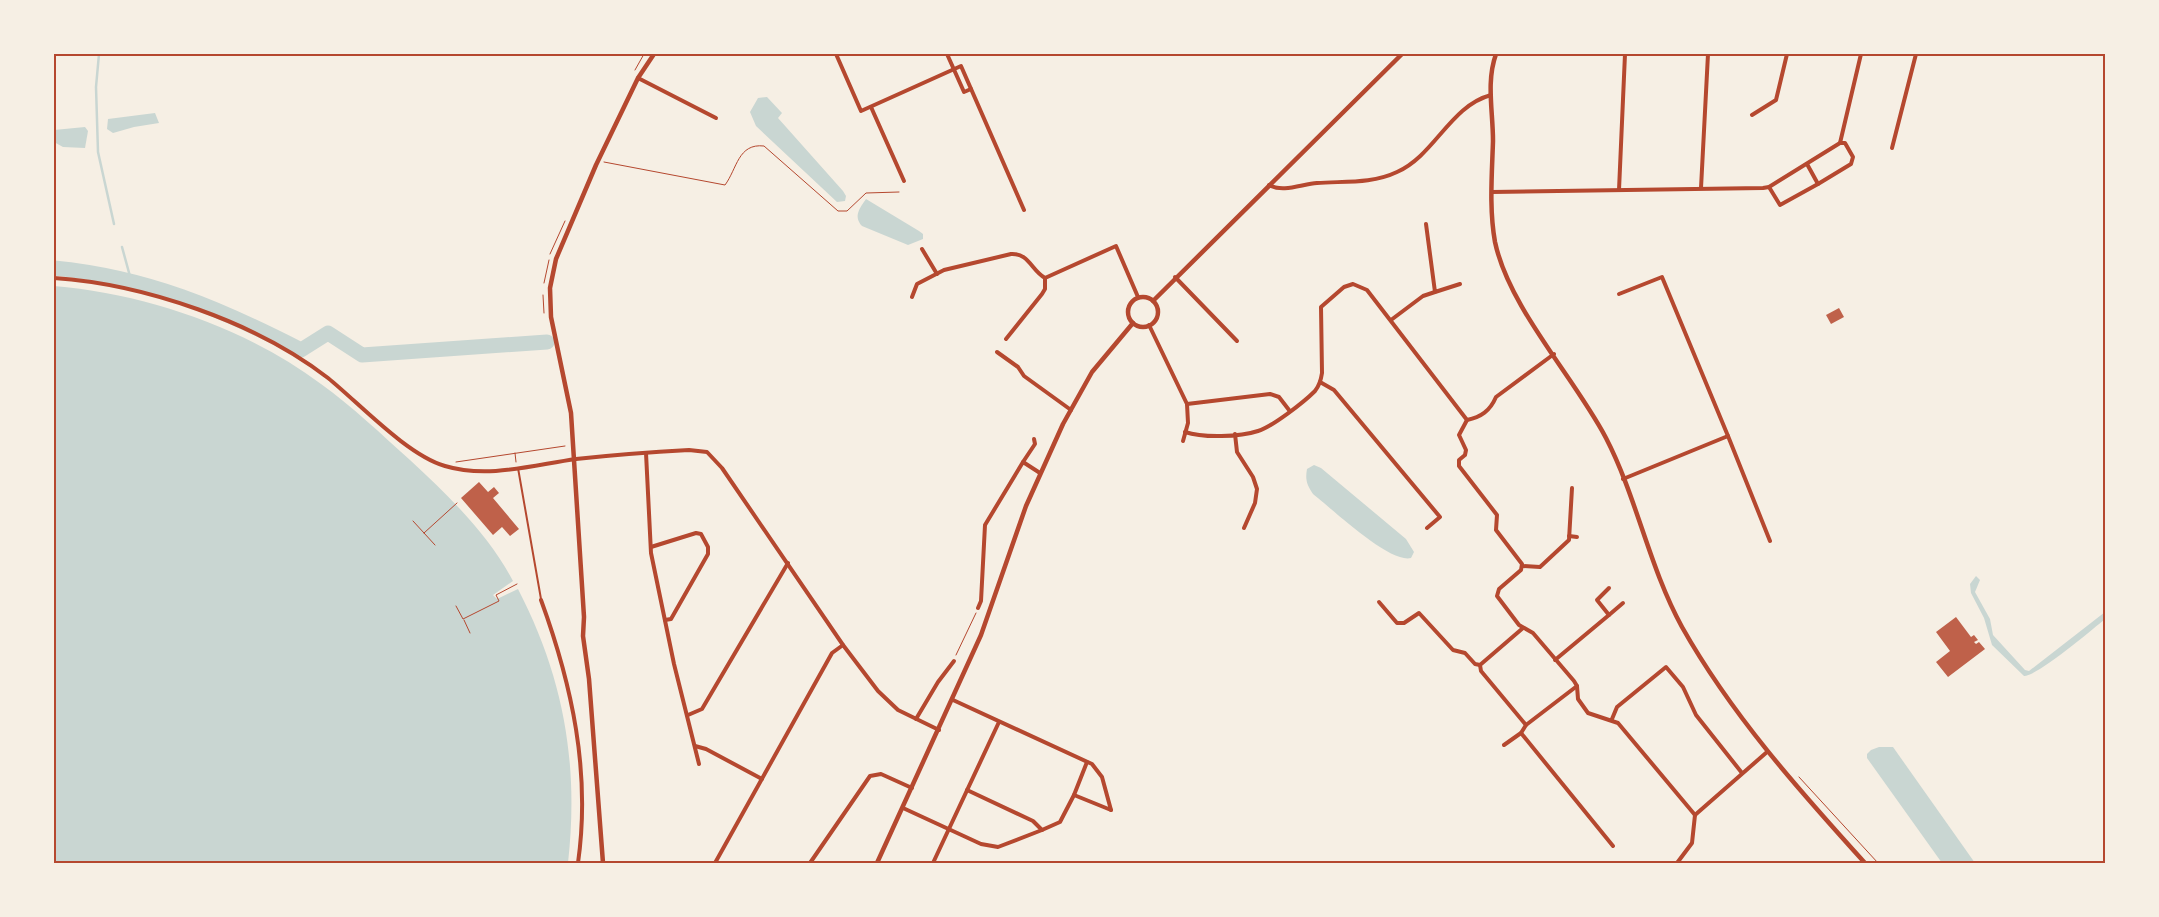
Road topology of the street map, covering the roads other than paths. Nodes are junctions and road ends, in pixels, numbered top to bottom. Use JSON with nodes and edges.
{"nodes":[{"id":1,"x":654,"y":54,"type":"edge"},
{"id":2,"x":836,"y":54,"type":"edge"},
{"id":3,"x":947,"y":54,"type":"edge"},
{"id":4,"x":1402,"y":54,"type":"edge"},
{"id":5,"x":1496,"y":54,"type":"edge"},
{"id":6,"x":1625,"y":54,"type":"edge"},
{"id":7,"x":1708,"y":54,"type":"edge"},
{"id":8,"x":1787,"y":54,"type":"edge"},
{"id":9,"x":1861,"y":54,"type":"edge"},
{"id":10,"x":1916,"y":54,"type":"edge"},
{"id":11,"x":954,"y":69,"type":"junction"},
{"id":12,"x":638,"y":78,"type":"junction"},
{"id":13,"x":971,"y":89,"type":"junction"},
{"id":14,"x":1491,"y":95,"type":"junction"},
{"id":15,"x":871,"y":107,"type":"junction"},
{"id":16,"x":1752,"y":115,"type":"dead end"},
{"id":17,"x":716,"y":118,"type":"dead end"},
{"id":18,"x":1840,"y":143,"type":"junction"},
{"id":19,"x":1892,"y":148,"type":"dead end"},
{"id":20,"x":1807,"y":164,"type":"junction"},
{"id":21,"x":904,"y":181,"type":"dead end"},
{"id":22,"x":1818,"y":184,"type":"junction"},
{"id":23,"x":1269,"y":185,"type":"junction"},
{"id":24,"x":1768,"y":187,"type":"junction"},
{"id":25,"x":1702,"y":188,"type":"junction"},
{"id":26,"x":1619,"y":190,"type":"junction"},
{"id":27,"x":1492,"y":192,"type":"junction"},
{"id":28,"x":1024,"y":210,"type":"dead end"},
{"id":29,"x":1426,"y":224,"type":"dead end"},
{"id":30,"x":922,"y":249,"type":"dead end"},
{"id":31,"x":937,"y":274,"type":"junction"},
{"id":32,"x":1176,"y":277,"type":"junction"},
{"id":33,"x":54,"y":278,"type":"edge"},
{"id":34,"x":1045,"y":278,"type":"junction"},
{"id":35,"x":1460,"y":284,"type":"dead end"},
{"id":36,"x":1435,"y":292,"type":"junction"},
{"id":37,"x":1619,"y":294,"type":"dead end"},
{"id":38,"x":912,"y":297,"type":"dead end"},
{"id":39,"x":1138,"y":297,"type":"junction"},
{"id":40,"x":1152,"y":301,"type":"junction"},
{"id":41,"x":1391,"y":320,"type":"junction"},
{"id":42,"x":1133,"y":323,"type":"junction"},
{"id":43,"x":1149,"y":325,"type":"junction"},
{"id":44,"x":1006,"y":339,"type":"dead end"},
{"id":45,"x":1237,"y":341,"type":"dead end"},
{"id":46,"x":998,"y":352,"type":"dead end"},
{"id":47,"x":1554,"y":354,"type":"junction"},
{"id":48,"x":1320,"y":382,"type":"junction"},
{"id":49,"x":1187,"y":404,"type":"junction"},
{"id":50,"x":1071,"y":410,"type":"junction"},
{"id":51,"x":1289,"y":410,"type":"junction"},
{"id":52,"x":1467,"y":420,"type":"junction"},
{"id":53,"x":1185,"y":432,"type":"junction"},
{"id":54,"x":1235,"y":434,"type":"junction"},
{"id":55,"x":1728,"y":436,"type":"junction"},
{"id":56,"x":1034,"y":439,"type":"dead end"},
{"id":57,"x":1183,"y":441,"type":"dead end"},
{"id":58,"x":646,"y":453,"type":"junction"},
{"id":59,"x":575,"y":460,"type":"junction"},
{"id":60,"x":1023,"y":462,"type":"junction"},
{"id":61,"x":518,"y":468,"type":"junction"},
{"id":62,"x":1040,"y":473,"type":"junction"},
{"id":63,"x":1623,"y":478,"type":"junction"},
{"id":64,"x":1572,"y":488,"type":"dead end"},
{"id":65,"x":1244,"y":528,"type":"dead end"},
{"id":66,"x":1427,"y":528,"type":"dead end"},
{"id":67,"x":1569,"y":536,"type":"junction"},
{"id":68,"x":1577,"y":537,"type":"dead end"},
{"id":69,"x":1770,"y":541,"type":"dead end"},
{"id":70,"x":651,"y":547,"type":"junction"},
{"id":71,"x":788,"y":563,"type":"junction"},
{"id":72,"x":1522,"y":566,"type":"junction"},
{"id":73,"x":1609,"y":588,"type":"dead end"},
{"id":74,"x":541,"y":600,"type":"joint"},
{"id":75,"x":981,"y":601,"type":"junction"},
{"id":76,"x":1379,"y":602,"type":"dead end"},
{"id":77,"x":1623,"y":604,"type":"dead end"},
{"id":78,"x":992,"y":605,"type":"junction"},
{"id":79,"x":978,"y":608,"type":"road end"},
{"id":80,"x":1609,"y":615,"type":"junction"},
{"id":81,"x":665,"y":620,"type":"junction"},
{"id":82,"x":1523,"y":628,"type":"junction"},
{"id":83,"x":843,"y":645,"type":"junction"},
{"id":84,"x":1555,"y":660,"type":"junction"},
{"id":85,"x":954,"y":661,"type":"road end"},
{"id":86,"x":1480,"y":666,"type":"junction"},
{"id":87,"x":1577,"y":686,"type":"junction"},
{"id":88,"x":953,"y":700,"type":"junction"},
{"id":89,"x":688,"y":715,"type":"junction"},
{"id":90,"x":916,"y":719,"type":"junction"},
{"id":91,"x":1612,"y":719,"type":"junction"},
{"id":92,"x":999,"y":722,"type":"junction"},
{"id":93,"x":1526,"y":725,"type":"junction"},
{"id":94,"x":939,"y":730,"type":"junction"},
{"id":95,"x":1521,"y":733,"type":"junction"},
{"id":96,"x":1504,"y":745,"type":"dead end"},
{"id":97,"x":695,"y":746,"type":"junction"},
{"id":98,"x":1768,"y":752,"type":"junction"},
{"id":99,"x":1088,"y":762,"type":"junction"},
{"id":100,"x":699,"y":764,"type":"dead end"},
{"id":101,"x":1742,"y":773,"type":"junction"},
{"id":102,"x":762,"y":779,"type":"junction"},
{"id":103,"x":912,"y":788,"type":"junction"},
{"id":104,"x":967,"y":790,"type":"junction"},
{"id":105,"x":1074,"y":795,"type":"junction"},
{"id":106,"x":903,"y":808,"type":"junction"},
{"id":107,"x":1694,"y":815,"type":"junction"},
{"id":108,"x":949,"y":829,"type":"junction"},
{"id":109,"x":1042,"y":830,"type":"junction"},
{"id":110,"x":1613,"y":846,"type":"dead end"},
{"id":111,"x":578,"y":863,"type":"edge"},
{"id":112,"x":603,"y":863,"type":"edge"},
{"id":113,"x":715,"y":863,"type":"edge"},
{"id":114,"x":810,"y":863,"type":"edge"},
{"id":115,"x":877,"y":863,"type":"edge"},
{"id":116,"x":933,"y":863,"type":"edge"},
{"id":117,"x":1677,"y":863,"type":"edge"},
{"id":118,"x":1865,"y":863,"type":"edge"}],
"edges":[{"from":1,"to":12,"type":"street"},
{"from":2,"to":15,"type":"street"},
{"from":3,"to":11,"type":"street"},
{"from":4,"to":23,"type":"street"},
{"from":5,"to":14,"type":"street"},
{"from":6,"to":26,"type":"street"},
{"from":7,"to":25,"type":"street"},
{"from":8,"to":16,"type":"street"},
{"from":9,"to":18,"type":"street"},
{"from":10,"to":19,"type":"street"},
{"from":11,"to":13,"type":"street"},
{"from":11,"to":13,"type":"street"},
{"from":11,"to":15,"type":"street"},
{"from":12,"to":17,"type":"street"},
{"from":12,"to":59,"type":"street"},
{"from":13,"to":28,"type":"street"},
{"from":14,"to":23,"type":"street"},
{"from":14,"to":27,"type":"street"},
{"from":15,"to":21,"type":"street"},
{"from":18,"to":20,"type":"street"},
{"from":18,"to":22,"type":"street"},
{"from":20,"to":22,"type":"street"},
{"from":20,"to":24,"type":"street"},
{"from":22,"to":24,"type":"street"},
{"from":23,"to":32,"type":"street"},
{"from":24,"to":25,"type":"street"},
{"from":25,"to":26,"type":"street"},
{"from":26,"to":27,"type":"street"},
{"from":27,"to":47,"type":"street"},
{"from":29,"to":36,"type":"street"},
{"from":30,"to":31,"type":"street"},
{"from":31,"to":34,"type":"street"},
{"from":31,"to":38,"type":"street"},
{"from":32,"to":40,"type":"street"},
{"from":32,"to":45,"type":"street"},
{"from":33,"to":61,"type":"street"},
{"from":34,"to":39,"type":"street"},
{"from":34,"to":44,"type":"street"},
{"from":35,"to":36,"type":"street"},
{"from":36,"to":41,"type":"street"},
{"from":37,"to":55,"type":"street"},
{"from":39,"to":40,"type":"street"},
{"from":39,"to":42,"type":"street"},
{"from":40,"to":43,"type":"street"},
{"from":41,"to":48,"type":"street"},
{"from":41,"to":52,"type":"street"},
{"from":42,"to":43,"type":"street"},
{"from":42,"to":50,"type":"street"},
{"from":43,"to":49,"type":"street"},
{"from":46,"to":50,"type":"street"},
{"from":47,"to":52,"type":"street"},
{"from":47,"to":63,"type":"street"},
{"from":48,"to":51,"type":"street"},
{"from":48,"to":66,"type":"street"},
{"from":49,"to":51,"type":"street"},
{"from":49,"to":53,"type":"street"},
{"from":50,"to":62,"type":"street"},
{"from":51,"to":54,"type":"street"},
{"from":52,"to":72,"type":"street"},
{"from":53,"to":54,"type":"street"},
{"from":53,"to":57,"type":"street"},
{"from":54,"to":65,"type":"street"},
{"from":55,"to":63,"type":"street"},
{"from":55,"to":69,"type":"street"},
{"from":56,"to":60,"type":"street"},
{"from":58,"to":59,"type":"street"},
{"from":58,"to":70,"type":"street"},
{"from":58,"to":71,"type":"street"},
{"from":59,"to":61,"type":"street"},
{"from":59,"to":112,"type":"street"},
{"from":60,"to":62,"type":"street"},
{"from":60,"to":75,"type":"street"},
{"from":61,"to":74,"type":"lane"},
{"from":62,"to":78,"type":"street"},
{"from":63,"to":98,"type":"street"},
{"from":64,"to":67,"type":"street"},
{"from":67,"to":68,"type":"street"},
{"from":67,"to":72,"type":"street"},
{"from":70,"to":81,"type":"street"},
{"from":70,"to":81,"type":"street"},
{"from":71,"to":83,"type":"street"},
{"from":71,"to":89,"type":"street"},
{"from":72,"to":82,"type":"street"},
{"from":73,"to":80,"type":"street"},
{"from":74,"to":111,"type":"street"},
{"from":75,"to":78,"type":"street"},
{"from":75,"to":79,"type":"street"},
{"from":76,"to":86,"type":"street"},
{"from":77,"to":80,"type":"street"},
{"from":78,"to":88,"type":"street"},
{"from":80,"to":84,"type":"street"},
{"from":81,"to":89,"type":"street"},
{"from":82,"to":84,"type":"street"},
{"from":82,"to":86,"type":"street"},
{"from":83,"to":90,"type":"street"},
{"from":83,"to":102,"type":"street"},
{"from":84,"to":87,"type":"street"},
{"from":85,"to":90,"type":"street"},
{"from":86,"to":93,"type":"street"},
{"from":87,"to":91,"type":"street"},
{"from":87,"to":93,"type":"street"},
{"from":88,"to":92,"type":"street"},
{"from":88,"to":94,"type":"street"},
{"from":89,"to":97,"type":"street"},
{"from":90,"to":94,"type":"street"},
{"from":91,"to":101,"type":"street"},
{"from":91,"to":107,"type":"street"},
{"from":92,"to":99,"type":"street"},
{"from":92,"to":104,"type":"street"},
{"from":93,"to":95,"type":"street"},
{"from":94,"to":103,"type":"street"},
{"from":95,"to":96,"type":"street"},
{"from":95,"to":110,"type":"street"},
{"from":97,"to":100,"type":"street"},
{"from":97,"to":102,"type":"street"},
{"from":98,"to":101,"type":"street"},
{"from":98,"to":118,"type":"street"},
{"from":99,"to":105,"type":"street"},
{"from":99,"to":105,"type":"street"},
{"from":101,"to":107,"type":"street"},
{"from":102,"to":113,"type":"street"},
{"from":103,"to":106,"type":"street"},
{"from":103,"to":114,"type":"street"},
{"from":104,"to":108,"type":"street"},
{"from":104,"to":109,"type":"street"},
{"from":105,"to":109,"type":"street"},
{"from":106,"to":108,"type":"street"},
{"from":106,"to":115,"type":"street"},
{"from":107,"to":117,"type":"street"},
{"from":108,"to":109,"type":"street"},
{"from":108,"to":116,"type":"street"}]}
